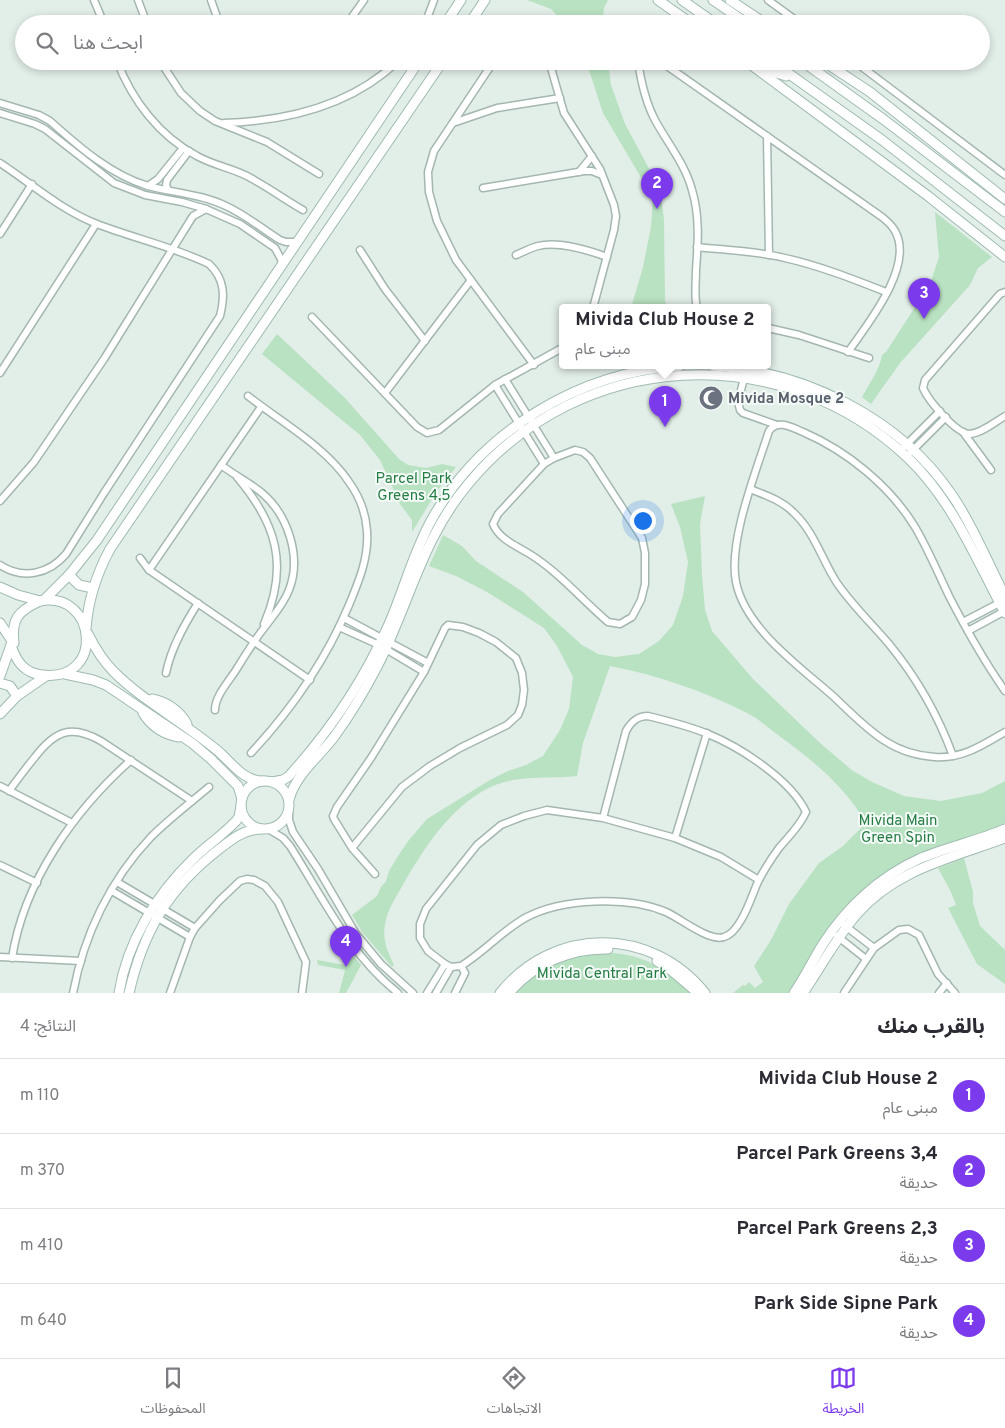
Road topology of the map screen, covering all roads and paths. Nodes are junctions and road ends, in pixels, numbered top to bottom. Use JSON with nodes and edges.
{"nodes":[{"id":1,"x":94,"y":0,"type":"edge"},
{"id":2,"x":138,"y":0,"type":"edge"},
{"id":3,"x":211,"y":0,"type":"edge"},
{"id":4,"x":364,"y":0,"type":"edge"},
{"id":5,"x":434,"y":0,"type":"edge"},
{"id":6,"x":461,"y":0,"type":"edge"},
{"id":7,"x":485,"y":0,"type":"edge"},
{"id":8,"x":658,"y":0,"type":"edge"},
{"id":9,"x":682,"y":0,"type":"edge"},
{"id":10,"x":714,"y":0,"type":"edge"},
{"id":11,"x":730,"y":0,"type":"edge"},
{"id":12,"x":768,"y":0,"type":"edge"},
{"id":13,"x":100,"y":15,"type":"edge"},
{"id":14,"x":144,"y":15,"type":"edge"},
{"id":15,"x":216,"y":15,"type":"edge"},
{"id":16,"x":353,"y":15,"type":"edge"},
{"id":17,"x":428,"y":15,"type":"edge"},
{"id":18,"x":451,"y":15,"type":"edge"},
{"id":19,"x":475,"y":15,"type":"edge"},
{"id":20,"x":679,"y":15,"type":"edge"},
{"id":21,"x":703,"y":15,"type":"edge"},
{"id":22,"x":735,"y":15,"type":"edge"},
{"id":23,"x":752,"y":15,"type":"edge"},
{"id":24,"x":789,"y":15,"type":"edge"},
{"id":25,"x":120,"y":70,"type":"edge"},
{"id":26,"x":166,"y":70,"type":"edge"},
{"id":27,"x":389,"y":70,"type":"edge"},
{"id":28,"x":413,"y":70,"type":"edge"},
{"id":29,"x":438,"y":70,"type":"edge"},
{"id":30,"x":488,"y":70,"type":"edge"},
{"id":31,"x":552,"y":70,"type":"edge"},
{"id":32,"x":640,"y":70,"type":"edge"},
{"id":33,"x":673,"y":70,"type":"edge"},
{"id":34,"x":757,"y":70,"type":"edge"},
{"id":35,"x":770,"y":70,"type":"edge"},
{"id":36,"x":784,"y":70,"type":"edge"},
{"id":37,"x":815,"y":70,"type":"edge"},
{"id":38,"x":837,"y":70,"type":"edge"},
{"id":39,"x":866,"y":70,"type":"edge"},
{"id":40,"x":796,"y":78,"type":"junction"},
{"id":41,"x":870,"y":92,"type":"junction"},
{"id":42,"x":560,"y":98,"type":"junction"},
{"id":43,"x":0,"y":103,"type":"edge"},
{"id":44,"x":0,"y":113,"type":"edge"},
{"id":45,"x":883,"y":119,"type":"junction"},
{"id":46,"x":220,"y":123,"type":"junction"},
{"id":47,"x":453,"y":123,"type":"junction"},
{"id":48,"x":766,"y":136,"type":"junction"},
{"id":49,"x":70,"y":138,"type":"junction"},
{"id":50,"x":65,"y":146,"type":"junction"},
{"id":51,"x":183,"y":148,"type":"junction"},
{"id":52,"x":189,"y":152,"type":"junction"},
{"id":53,"x":592,"y":156,"type":"junction"},
{"id":54,"x":0,"y":163,"type":"edge"},
{"id":55,"x":579,"y":172,"type":"junction"},
{"id":56,"x":319,"y":174,"type":"dead end"},
{"id":57,"x":602,"y":174,"type":"junction"},
{"id":58,"x":1005,"y":175,"type":"edge"},
{"id":59,"x":32,"y":184,"type":"junction"},
{"id":60,"x":148,"y":186,"type":"junction"},
{"id":61,"x":483,"y":188,"type":"dead end"},
{"id":62,"x":168,"y":190,"type":"junction"},
{"id":63,"x":1005,"y":199,"type":"edge"},
{"id":64,"x":206,"y":208,"type":"junction"},
{"id":65,"x":303,"y":210,"type":"dead end"},
{"id":66,"x":1005,"y":212,"type":"edge"},
{"id":67,"x":96,"y":224,"type":"junction"},
{"id":68,"x":266,"y":231,"type":"junction"},
{"id":69,"x":0,"y":234,"type":"edge"},
{"id":70,"x":1005,"y":236,"type":"edge"},
{"id":71,"x":261,"y":239,"type":"junction"},
{"id":72,"x":297,"y":242,"type":"junction"},
{"id":73,"x":697,"y":247,"type":"junction"},
{"id":74,"x":173,"y":250,"type":"junction"},
{"id":75,"x":360,"y":250,"type":"dead end"},
{"id":76,"x":516,"y":255,"type":"dead end"},
{"id":77,"x":769,"y":255,"type":"junction"},
{"id":78,"x":607,"y":257,"type":"junction"},
{"id":79,"x":1005,"y":257,"type":"edge"},
{"id":80,"x":282,"y":265,"type":"junction"},
{"id":81,"x":471,"y":280,"type":"junction"},
{"id":82,"x":886,"y":292,"type":"junction"},
{"id":83,"x":1005,"y":292,"type":"edge"},
{"id":84,"x":594,"y":304,"type":"edge"},
{"id":85,"x":697,"y":304,"type":"edge"},
{"id":86,"x":312,"y":317,"type":"dead end"},
{"id":87,"x":771,"y":329,"type":"edge"},
{"id":88,"x":425,"y":341,"type":"junction"},
{"id":89,"x":559,"y":350,"type":"edge"},
{"id":90,"x":848,"y":352,"type":"junction"},
{"id":91,"x":868,"y":358,"type":"dead end"},
{"id":92,"x":534,"y":365,"type":"junction"},
{"id":93,"x":657,"y":369,"type":"edge"},
{"id":94,"x":732,"y":369,"type":"edge"},
{"id":95,"x":745,"y":371,"type":"edge"},
{"id":96,"x":756,"y":372,"type":"edge"},
{"id":97,"x":0,"y":373,"type":"edge"},
{"id":98,"x":505,"y":379,"type":"junction"},
{"id":99,"x":495,"y":385,"type":"junction"},
{"id":100,"x":385,"y":394,"type":"junction"},
{"id":101,"x":248,"y":396,"type":"dead end"},
{"id":102,"x":261,"y":406,"type":"junction"},
{"id":103,"x":940,"y":411,"type":"junction"},
{"id":104,"x":1005,"y":416,"type":"edge"},
{"id":105,"x":946,"y":417,"type":"junction"},
{"id":106,"x":531,"y":421,"type":"junction"},
{"id":107,"x":777,"y":425,"type":"junction"},
{"id":108,"x":521,"y":427,"type":"junction"},
{"id":109,"x":963,"y":432,"type":"junction"},
{"id":110,"x":906,"y":451,"type":"junction"},
{"id":111,"x":554,"y":458,"type":"junction"},
{"id":112,"x":544,"y":464,"type":"junction"},
{"id":113,"x":221,"y":465,"type":"junction"},
{"id":114,"x":991,"y":470,"type":"dead end"},
{"id":115,"x":234,"y":475,"type":"junction"},
{"id":116,"x":750,"y":489,"type":"junction"},
{"id":117,"x":0,"y":501,"type":"edge"},
{"id":118,"x":140,"y":558,"type":"dead end"},
{"id":119,"x":0,"y":565,"type":"edge"},
{"id":120,"x":149,"y":570,"type":"junction"},
{"id":121,"x":69,"y":574,"type":"junction"},
{"id":122,"x":0,"y":587,"type":"edge"},
{"id":123,"x":93,"y":588,"type":"junction"},
{"id":124,"x":1003,"y":600,"type":"edge"},
{"id":125,"x":42,"y":601,"type":"junction"},
{"id":126,"x":198,"y":603,"type":"junction"},
{"id":127,"x":1005,"y":612,"type":"edge"},
{"id":128,"x":344,"y":618,"type":"junction"},
{"id":129,"x":0,"y":622,"type":"edge"},
{"id":130,"x":963,"y":622,"type":"junction"},
{"id":131,"x":339,"y":627,"type":"junction"},
{"id":132,"x":87,"y":631,"type":"junction"},
{"id":133,"x":968,"y":631,"type":"junction"},
{"id":134,"x":260,"y":633,"type":"junction"},
{"id":135,"x":255,"y":641,"type":"junction"},
{"id":136,"x":384,"y":643,"type":"junction"},
{"id":137,"x":12,"y":644,"type":"junction"},
{"id":138,"x":428,"y":663,"type":"junction"},
{"id":139,"x":424,"y":672,"type":"junction"},
{"id":140,"x":65,"y":674,"type":"junction"},
{"id":141,"x":166,"y":674,"type":"dead end"},
{"id":142,"x":0,"y":676,"type":"edge"},
{"id":143,"x":46,"y":676,"type":"junction"},
{"id":144,"x":310,"y":680,"type":"junction"},
{"id":145,"x":0,"y":683,"type":"edge"},
{"id":146,"x":1005,"y":691,"type":"edge"},
{"id":147,"x":17,"y":696,"type":"junction"},
{"id":148,"x":147,"y":698,"type":"junction"},
{"id":149,"x":155,"y":704,"type":"junction"},
{"id":150,"x":141,"y":708,"type":"junction"},
{"id":151,"x":215,"y":710,"type":"dead end"},
{"id":152,"x":0,"y":714,"type":"edge"},
{"id":153,"x":149,"y":714,"type":"junction"},
{"id":154,"x":186,"y":726,"type":"junction"},
{"id":155,"x":1005,"y":732,"type":"edge"},
{"id":156,"x":707,"y":733,"type":"junction"},
{"id":157,"x":180,"y":735,"type":"junction"},
{"id":158,"x":251,"y":753,"type":"dead end"},
{"id":159,"x":953,"y":756,"type":"junction"},
{"id":160,"x":131,"y":760,"type":"junction"},
{"id":161,"x":268,"y":782,"type":"junction"},
{"id":162,"x":0,"y":786,"type":"edge"},
{"id":163,"x":209,"y":787,"type":"dead end"},
{"id":164,"x":9,"y":791,"type":"junction"},
{"id":165,"x":192,"y":801,"type":"junction"},
{"id":166,"x":242,"y":803,"type":"junction"},
{"id":167,"x":289,"y":804,"type":"junction"},
{"id":168,"x":603,"y":818,"type":"junction"},
{"id":169,"x":72,"y":823,"type":"junction"},
{"id":170,"x":265,"y":829,"type":"junction"},
{"id":171,"x":1005,"y":829,"type":"edge"},
{"id":172,"x":675,"y":838,"type":"junction"},
{"id":173,"x":1005,"y":838,"type":"edge"},
{"id":174,"x":352,"y":848,"type":"junction"},
{"id":175,"x":0,"y":865,"type":"edge"},
{"id":176,"x":375,"y":874,"type":"dead end"},
{"id":177,"x":759,"y":880,"type":"junction"},
{"id":178,"x":117,"y":882,"type":"junction"},
{"id":179,"x":37,"y":883,"type":"junction"},
{"id":180,"x":112,"y":891,"type":"junction"},
{"id":181,"x":156,"y":911,"type":"junction"},
{"id":182,"x":843,"y":924,"type":"junction"},
{"id":183,"x":195,"y":928,"type":"junction"},
{"id":184,"x":836,"y":935,"type":"junction"},
{"id":185,"x":190,"y":937,"type":"junction"},
{"id":186,"x":874,"y":948,"type":"junction"},
{"id":187,"x":0,"y":957,"type":"edge"},
{"id":188,"x":12,"y":958,"type":"junction"},
{"id":189,"x":866,"y":958,"type":"junction"},
{"id":190,"x":81,"y":962,"type":"junction"},
{"id":191,"x":445,"y":964,"type":"junction"},
{"id":192,"x":461,"y":966,"type":"junction"},
{"id":193,"x":452,"y":967,"type":"junction"},
{"id":194,"x":947,"y":983,"type":"junction"},
{"id":195,"x":73,"y":993,"type":"edge"},
{"id":196,"x":119,"y":993,"type":"edge"},
{"id":197,"x":129,"y":993,"type":"edge"},
{"id":198,"x":170,"y":993,"type":"edge"},
{"id":199,"x":302,"y":993,"type":"edge"},
{"id":200,"x":398,"y":993,"type":"edge"},
{"id":201,"x":413,"y":993,"type":"edge"},
{"id":202,"x":427,"y":993,"type":"edge"},
{"id":203,"x":436,"y":993,"type":"edge"},
{"id":204,"x":455,"y":993,"type":"edge"},
{"id":205,"x":500,"y":993,"type":"edge"},
{"id":206,"x":509,"y":993,"type":"edge"},
{"id":207,"x":698,"y":993,"type":"edge"},
{"id":208,"x":705,"y":993,"type":"edge"},
{"id":209,"x":794,"y":993,"type":"edge"},
{"id":210,"x":804,"y":993,"type":"edge"},
{"id":211,"x":844,"y":993,"type":"edge"},
{"id":212,"x":939,"y":993,"type":"edge"},
{"id":213,"x":955,"y":993,"type":"edge"}],
"edges":[{"from":1,"to":13,"type":"street"},
{"from":2,"to":14,"type":"street"},
{"from":3,"to":15,"type":"street"},
{"from":4,"to":16,"type":"street"},
{"from":5,"to":17,"type":"street"},
{"from":6,"to":18,"type":"street"},
{"from":7,"to":19,"type":"street"},
{"from":8,"to":20,"type":"street"},
{"from":9,"to":21,"type":"street"},
{"from":10,"to":22,"type":"street"},
{"from":11,"to":23,"type":"street"},
{"from":12,"to":24,"type":"street"},
{"from":25,"to":51,"type":"street"},
{"from":26,"to":46,"type":"street"},
{"from":27,"to":46,"type":"street"},
{"from":28,"to":72,"type":"street"},
{"from":29,"to":123,"type":"street"},
{"from":30,"to":47,"type":"street"},
{"from":31,"to":42,"type":"street"},
{"from":32,"to":73,"type":"street"},
{"from":33,"to":48,"type":"street"},
{"from":34,"to":79,"type":"street"},
{"from":35,"to":40,"type":"street"},
{"from":36,"to":40,"type":"street"},
{"from":37,"to":45,"type":"street"},
{"from":38,"to":41,"type":"street"},
{"from":39,"to":58,"type":"street"},
{"from":40,"to":70,"type":"street"},
{"from":41,"to":45,"type":"street"},
{"from":41,"to":63,"type":"street"},
{"from":42,"to":47,"type":"street"},
{"from":42,"to":53,"type":"street"},
{"from":43,"to":49,"type":"street"},
{"from":44,"to":50,"type":"street"},
{"from":45,"to":66,"type":"street"},
{"from":46,"to":56,"type":"street"},
{"from":47,"to":81,"type":"street"},
{"from":48,"to":77,"type":"street"},
{"from":48,"to":82,"type":"street"},
{"from":49,"to":50,"type":"street"},
{"from":49,"to":60,"type":"street"},
{"from":50,"to":64,"type":"street"},
{"from":51,"to":52,"type":"street"},
{"from":51,"to":60,"type":"street"},
{"from":52,"to":62,"type":"street"},
{"from":52,"to":65,"type":"street"},
{"from":53,"to":55,"type":"street"},
{"from":53,"to":57,"type":"street"},
{"from":54,"to":59,"type":"street"},
{"from":55,"to":57,"type":"street"},
{"from":55,"to":61,"type":"street"},
{"from":57,"to":78,"type":"street"},
{"from":59,"to":67,"type":"street"},
{"from":59,"to":69,"type":"street"},
{"from":60,"to":62,"type":"street"},
{"from":62,"to":68,"type":"street"},
{"from":64,"to":71,"type":"street"},
{"from":64,"to":74,"type":"street"},
{"from":67,"to":74,"type":"street"},
{"from":67,"to":97,"type":"street"},
{"from":68,"to":71,"type":"street"},
{"from":68,"to":72,"type":"street"},
{"from":71,"to":80,"type":"street"},
{"from":72,"to":80,"type":"street"},
{"from":73,"to":77,"type":"street"},
{"from":73,"to":85,"type":"street"},
{"from":74,"to":117,"type":"street"},
{"from":74,"to":119,"type":"street"},
{"from":75,"to":88,"type":"street"},
{"from":76,"to":78,"type":"street"},
{"from":77,"to":82,"type":"street"},
{"from":78,"to":84,"type":"street"},
{"from":80,"to":121,"type":"street"},
{"from":81,"to":88,"type":"street"},
{"from":81,"to":92,"type":"street"},
{"from":82,"to":90,"type":"street"},
{"from":83,"to":103,"type":"street"},
{"from":86,"to":100,"type":"street"},
{"from":87,"to":90,"type":"street"},
{"from":88,"to":100,"type":"street"},
{"from":89,"to":92,"type":"street"},
{"from":90,"to":91,"type":"street"},
{"from":92,"to":98,"type":"street"},
{"from":93,"to":106,"type":"street"},
{"from":94,"to":95,"type":"street"},
{"from":95,"to":96,"type":"street"},
{"from":95,"to":106,"type":"street"},
{"from":95,"to":107,"type":"street"},
{"from":96,"to":110,"type":"street"},
{"from":98,"to":99,"type":"street"},
{"from":98,"to":106,"type":"street"},
{"from":99,"to":100,"type":"street"},
{"from":99,"to":108,"type":"street"},
{"from":101,"to":102,"type":"street"},
{"from":102,"to":113,"type":"street"},
{"from":102,"to":128,"type":"street"},
{"from":103,"to":105,"type":"street"},
{"from":103,"to":110,"type":"street"},
{"from":104,"to":109,"type":"street"},
{"from":105,"to":109,"type":"street"},
{"from":105,"to":110,"type":"street"},
{"from":106,"to":108,"type":"street"},
{"from":106,"to":111,"type":"street"},
{"from":107,"to":116,"type":"street"},
{"from":107,"to":130,"type":"street"},
{"from":108,"to":112,"type":"street"},
{"from":108,"to":136,"type":"street"},
{"from":109,"to":114,"type":"street"},
{"from":110,"to":124,"type":"street"},
{"from":111,"to":112,"type":"street"},
{"from":111,"to":112,"type":"street"},
{"from":113,"to":115,"type":"street"},
{"from":113,"to":120,"type":"street"},
{"from":115,"to":134,"type":"street"},
{"from":115,"to":134,"type":"street"},
{"from":116,"to":159,"type":"street"},
{"from":116,"to":159,"type":"street"},
{"from":118,"to":120,"type":"street"},
{"from":120,"to":126,"type":"street"},
{"from":121,"to":123,"type":"street"},
{"from":121,"to":125,"type":"street"},
{"from":122,"to":125,"type":"street"},
{"from":123,"to":132,"type":"street"},
{"from":124,"to":127,"type":"street"},
{"from":124,"to":130,"type":"street"},
{"from":125,"to":132,"type":"street"},
{"from":125,"to":137,"type":"street"},
{"from":126,"to":135,"type":"street"},
{"from":126,"to":141,"type":"street"},
{"from":127,"to":133,"type":"street"},
{"from":128,"to":131,"type":"street"},
{"from":128,"to":136,"type":"street"},
{"from":129,"to":137,"type":"street"},
{"from":130,"to":133,"type":"street"},
{"from":131,"to":136,"type":"street"},
{"from":131,"to":144,"type":"street"},
{"from":132,"to":140,"type":"street"},
{"from":132,"to":148,"type":"street"},
{"from":133,"to":146,"type":"street"},
{"from":134,"to":135,"type":"street"},
{"from":135,"to":144,"type":"street"},
{"from":135,"to":151,"type":"street"},
{"from":136,"to":138,"type":"street"},
{"from":136,"to":139,"type":"street"},
{"from":136,"to":161,"type":"street"},
{"from":136,"to":167,"type":"street"},
{"from":137,"to":142,"type":"street"},
{"from":137,"to":143,"type":"street"},
{"from":138,"to":139,"type":"street"},
{"from":138,"to":174,"type":"street"},
{"from":139,"to":174,"type":"street"},
{"from":140,"to":143,"type":"street"},
{"from":140,"to":150,"type":"street"},
{"from":143,"to":147,"type":"street"},
{"from":144,"to":158,"type":"street"},
{"from":145,"to":147,"type":"street"},
{"from":147,"to":152,"type":"street"},
{"from":148,"to":149,"type":"street"},
{"from":148,"to":154,"type":"street"},
{"from":149,"to":153,"type":"street"},
{"from":149,"to":154,"type":"street"},
{"from":150,"to":153,"type":"street"},
{"from":150,"to":157,"type":"street"},
{"from":153,"to":157,"type":"street"},
{"from":154,"to":157,"type":"street"},
{"from":154,"to":161,"type":"street"},
{"from":155,"to":159,"type":"street"},
{"from":156,"to":168,"type":"street"},
{"from":156,"to":172,"type":"street"},
{"from":156,"to":177,"type":"street"},
{"from":157,"to":166,"type":"street"},
{"from":160,"to":164,"type":"street"},
{"from":160,"to":165,"type":"street"},
{"from":160,"to":169,"type":"street"},
{"from":161,"to":166,"type":"street"},
{"from":161,"to":167,"type":"street"},
{"from":162,"to":164,"type":"street"},
{"from":163,"to":165,"type":"street"},
{"from":164,"to":169,"type":"street"},
{"from":165,"to":178,"type":"street"},
{"from":166,"to":170,"type":"street"},
{"from":166,"to":181,"type":"street"},
{"from":167,"to":170,"type":"street"},
{"from":167,"to":201,"type":"street"},
{"from":168,"to":172,"type":"street"},
{"from":168,"to":191,"type":"street"},
{"from":169,"to":179,"type":"street"},
{"from":170,"to":181,"type":"street"},
{"from":170,"to":200,"type":"street"},
{"from":171,"to":182,"type":"street"},
{"from":172,"to":177,"type":"street"},
{"from":173,"to":182,"type":"street"},
{"from":174,"to":176,"type":"street"},
{"from":175,"to":179,"type":"street"},
{"from":177,"to":192,"type":"street"},
{"from":178,"to":180,"type":"street"},
{"from":178,"to":181,"type":"street"},
{"from":179,"to":188,"type":"street"},
{"from":180,"to":181,"type":"street"},
{"from":180,"to":190,"type":"street"},
{"from":181,"to":183,"type":"street"},
{"from":181,"to":185,"type":"street"},
{"from":181,"to":196,"type":"street"},
{"from":181,"to":197,"type":"street"},
{"from":182,"to":184,"type":"street"},
{"from":182,"to":186,"type":"street"},
{"from":183,"to":185,"type":"street"},
{"from":183,"to":199,"type":"street"},
{"from":184,"to":189,"type":"street"},
{"from":184,"to":209,"type":"street"},
{"from":184,"to":210,"type":"street"},
{"from":185,"to":198,"type":"street"},
{"from":186,"to":189,"type":"street"},
{"from":186,"to":194,"type":"street"},
{"from":187,"to":188,"type":"street"},
{"from":188,"to":190,"type":"street"},
{"from":189,"to":211,"type":"street"},
{"from":190,"to":195,"type":"street"},
{"from":191,"to":193,"type":"street"},
{"from":191,"to":202,"type":"street"},
{"from":192,"to":193,"type":"street"},
{"from":192,"to":204,"type":"street"},
{"from":193,"to":203,"type":"street"},
{"from":194,"to":212,"type":"street"},
{"from":194,"to":213,"type":"street"},
{"from":205,"to":208,"type":"street"},
{"from":206,"to":207,"type":"street"}]}
